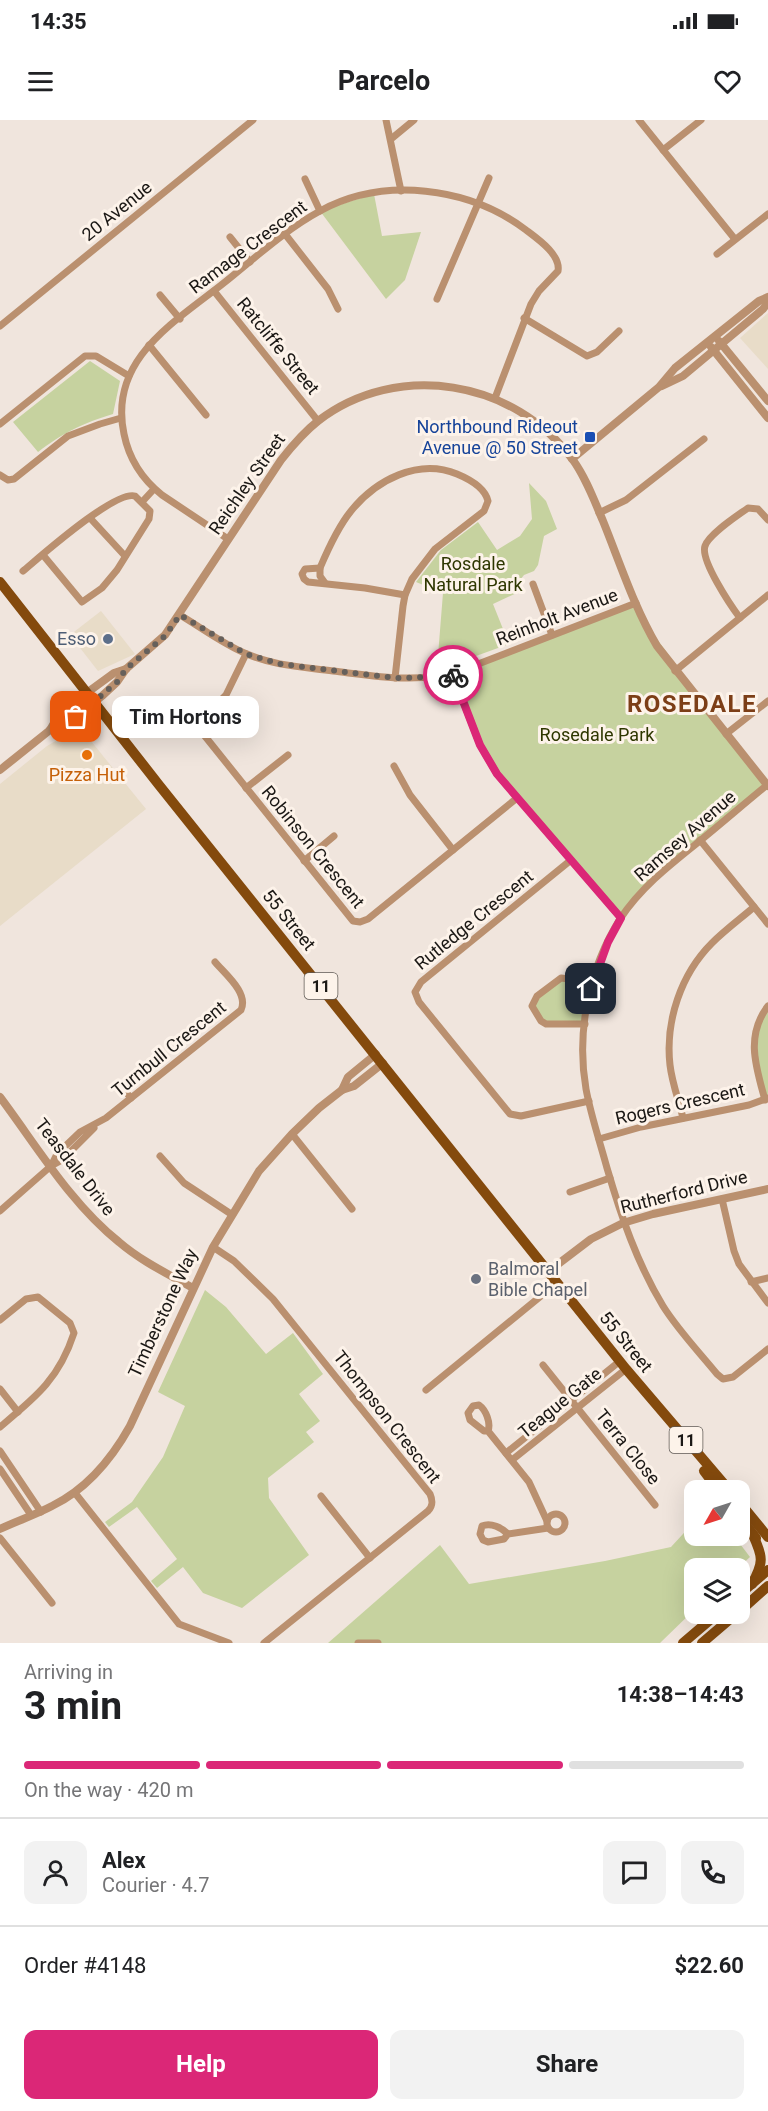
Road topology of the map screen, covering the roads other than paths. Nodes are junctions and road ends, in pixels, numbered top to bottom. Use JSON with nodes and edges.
{"nodes":[{"id":1,"x":253,"y":120,"type":"edge"},
{"id":2,"x":386,"y":120,"type":"edge"},
{"id":3,"x":414,"y":120,"type":"edge"},
{"id":4,"x":639,"y":120,"type":"edge"},
{"id":5,"x":700,"y":120,"type":"edge"},
{"id":6,"x":391,"y":139,"type":"junction"},
{"id":7,"x":663,"y":150,"type":"junction"},
{"id":8,"x":489,"y":178,"type":"dead end"},
{"id":9,"x":305,"y":179,"type":"dead end"},
{"id":10,"x":401,"y":190,"type":"junction"},
{"id":11,"x":478,"y":203,"type":"junction"},
{"id":12,"x":320,"y":211,"type":"junction"},
{"id":13,"x":768,"y":214,"type":"edge"},
{"id":14,"x":285,"y":234,"type":"junction"},
{"id":15,"x":230,"y":237,"type":"dead end"},
{"id":16,"x":734,"y":238,"type":"junction"},
{"id":17,"x":717,"y":254,"type":"dead end"},
{"id":18,"x":250,"y":262,"type":"junction"},
{"id":19,"x":214,"y":291,"type":"junction"},
{"id":20,"x":160,"y":295,"type":"dead end"},
{"id":21,"x":768,"y":297,"type":"edge"},
{"id":22,"x":437,"y":299,"type":"dead end"},
{"id":23,"x":768,"y":302,"type":"edge"},
{"id":24,"x":338,"y":309,"type":"dead end"},
{"id":25,"x":180,"y":318,"type":"junction"},
{"id":26,"x":524,"y":318,"type":"junction"},
{"id":27,"x":0,"y":326,"type":"edge"},
{"id":28,"x":619,"y":331,"type":"dead end"},
{"id":29,"x":715,"y":336,"type":"junction"},
{"id":30,"x":707,"y":342,"type":"junction"},
{"id":31,"x":722,"y":344,"type":"junction"},
{"id":32,"x":149,"y":345,"type":"junction"},
{"id":33,"x":713,"y":351,"type":"junction"},
{"id":34,"x":129,"y":376,"type":"junction"},
{"id":35,"x":659,"y":387,"type":"junction"},
{"id":36,"x":495,"y":398,"type":"junction"},
{"id":37,"x":768,"y":401,"type":"edge"},
{"id":38,"x":206,"y":415,"type":"dead end"},
{"id":39,"x":122,"y":418,"type":"junction"},
{"id":40,"x":768,"y":418,"type":"edge"},
{"id":41,"x":318,"y":421,"type":"junction"},
{"id":42,"x":0,"y":424,"type":"edge"},
{"id":43,"x":704,"y":439,"type":"dead end"},
{"id":44,"x":572,"y":459,"type":"junction"},
{"id":45,"x":0,"y":475,"type":"edge"},
{"id":46,"x":154,"y":489,"type":"junction"},
{"id":47,"x":142,"y":502,"type":"junction"},
{"id":48,"x":599,"y":513,"type":"junction"},
{"id":49,"x":90,"y":518,"type":"junction"},
{"id":50,"x":768,"y":520,"type":"edge"},
{"id":51,"x":228,"y":539,"type":"junction"},
{"id":52,"x":43,"y":555,"type":"junction"},
{"id":53,"x":125,"y":556,"type":"junction"},
{"id":54,"x":320,"y":568,"type":"junction"},
{"id":55,"x":23,"y":571,"type":"dead end"},
{"id":56,"x":0,"y":582,"type":"edge"},
{"id":57,"x":325,"y":583,"type":"junction"},
{"id":58,"x":533,"y":584,"type":"dead end"},
{"id":59,"x":405,"y":595,"type":"junction"},
{"id":60,"x":768,"y":595,"type":"edge"},
{"id":61,"x":636,"y":603,"type":"junction"},
{"id":62,"x":180,"y":615,"type":"junction"},
{"id":63,"x":740,"y":618,"type":"junction"},
{"id":64,"x":552,"y":635,"type":"junction"},
{"id":65,"x":246,"y":654,"type":"junction"},
{"id":66,"x":126,"y":669,"type":"junction"},
{"id":67,"x":675,"y":670,"type":"junction"},
{"id":68,"x":452,"y":674,"type":"junction"},
{"id":69,"x":395,"y":678,"type":"junction"},
{"id":70,"x":88,"y":692,"type":"junction"},
{"id":71,"x":768,"y":701,"type":"edge"},
{"id":72,"x":95,"y":702,"type":"junction"},
{"id":73,"x":50,"y":730,"type":"junction"},
{"id":74,"x":726,"y":735,"type":"junction"},
{"id":75,"x":288,"y":755,"type":"dead end"},
{"id":76,"x":394,"y":765,"type":"dead end"},
{"id":77,"x":0,"y":770,"type":"edge"},
{"id":78,"x":768,"y":786,"type":"edge"},
{"id":79,"x":246,"y":788,"type":"junction"},
{"id":80,"x":517,"y":798,"type":"junction"},
{"id":81,"x":334,"y":836,"type":"dead end"},
{"id":82,"x":700,"y":840,"type":"junction"},
{"id":83,"x":453,"y":850,"type":"junction"},
{"id":84,"x":571,"y":860,"type":"junction"},
{"id":85,"x":304,"y":861,"type":"junction"},
{"id":86,"x":754,"y":907,"type":"junction"},
{"id":87,"x":621,"y":918,"type":"junction"},
{"id":88,"x":768,"y":924,"type":"edge"},
{"id":89,"x":215,"y":962,"type":"dead end"},
{"id":90,"x":591,"y":989,"type":"junction"},
{"id":91,"x":768,"y":1006,"type":"edge"},
{"id":92,"x":585,"y":1024,"type":"junction"},
{"id":93,"x":376,"y":1054,"type":"junction"},
{"id":94,"x":383,"y":1063,"type":"junction"},
{"id":95,"x":124,"y":1090,"type":"dead end"},
{"id":96,"x":342,"y":1090,"type":"junction"},
{"id":97,"x":0,"y":1097,"type":"edge"},
{"id":98,"x":131,"y":1098,"type":"junction"},
{"id":99,"x":767,"y":1099,"type":"edge"},
{"id":100,"x":589,"y":1101,"type":"junction"},
{"id":101,"x":684,"y":1119,"type":"junction"},
{"id":102,"x":292,"y":1134,"type":"junction"},
{"id":103,"x":599,"y":1139,"type":"junction"},
{"id":104,"x":160,"y":1156,"type":"dead end"},
{"id":105,"x":51,"y":1166,"type":"junction"},
{"id":106,"x":610,"y":1178,"type":"junction"},
{"id":107,"x":768,"y":1189,"type":"edge"},
{"id":108,"x":570,"y":1192,"type":"dead end"},
{"id":109,"x":722,"y":1199,"type":"junction"},
{"id":110,"x":352,"y":1209,"type":"dead end"},
{"id":111,"x":0,"y":1211,"type":"edge"},
{"id":112,"x":231,"y":1214,"type":"junction"},
{"id":113,"x":623,"y":1222,"type":"junction"},
{"id":114,"x":213,"y":1247,"type":"junction"},
{"id":115,"x":549,"y":1271,"type":"junction"},
{"id":116,"x":768,"y":1278,"type":"edge"},
{"id":117,"x":558,"y":1282,"type":"junction"},
{"id":118,"x":751,"y":1282,"type":"junction"},
{"id":119,"x":193,"y":1288,"type":"junction"},
{"id":120,"x":768,"y":1303,"type":"edge"},
{"id":121,"x":0,"y":1320,"type":"edge"},
{"id":122,"x":768,"y":1349,"type":"edge"},
{"id":123,"x":543,"y":1365,"type":"dead end"},
{"id":124,"x":623,"y":1365,"type":"junction"},
{"id":125,"x":0,"y":1389,"type":"edge"},
{"id":126,"x":643,"y":1389,"type":"junction"},
{"id":127,"x":426,"y":1390,"type":"dead end"},
{"id":128,"x":571,"y":1400,"type":"junction"},
{"id":129,"x":577,"y":1408,"type":"junction"},
{"id":130,"x":18,"y":1412,"type":"junction"},
{"id":131,"x":0,"y":1427,"type":"edge"},
{"id":132,"x":488,"y":1431,"type":"dead end"},
{"id":133,"x":0,"y":1451,"type":"edge"},
{"id":134,"x":506,"y":1453,"type":"junction"},
{"id":135,"x":512,"y":1460,"type":"junction"},
{"id":136,"x":0,"y":1469,"type":"edge"},
{"id":137,"x":711,"y":1480,"type":"edge"},
{"id":138,"x":720,"y":1480,"type":"edge"},
{"id":139,"x":75,"y":1493,"type":"junction"},
{"id":140,"x":321,"y":1496,"type":"dead end"},
{"id":141,"x":655,"y":1505,"type":"dead end"},
{"id":142,"x":41,"y":1512,"type":"junction"},
{"id":143,"x":31,"y":1515,"type":"junction"},
{"id":144,"x":750,"y":1519,"type":"edge"},
{"id":145,"x":750,"y":1524,"type":"edge"},
{"id":146,"x":0,"y":1528,"type":"edge"},
{"id":147,"x":756,"y":1529,"type":"junction"},
{"id":148,"x":768,"y":1531,"type":"edge"},
{"id":149,"x":508,"y":1534,"type":"dead end"},
{"id":150,"x":768,"y":1537,"type":"edge"},
{"id":151,"x":0,"y":1538,"type":"edge"},
{"id":152,"x":768,"y":1553,"type":"edge"},
{"id":153,"x":370,"y":1558,"type":"junction"},
{"id":154,"x":768,"y":1570,"type":"edge"},
{"id":155,"x":752,"y":1584,"type":"joint"},
{"id":156,"x":768,"y":1586,"type":"edge"},
{"id":157,"x":750,"y":1602,"type":"edge"},
{"id":158,"x":52,"y":1603,"type":"dead end"},
{"id":159,"x":705,"y":1624,"type":"edge"},
{"id":160,"x":724,"y":1624,"type":"edge"},
{"id":161,"x":229,"y":1643,"type":"edge"},
{"id":162,"x":264,"y":1643,"type":"edge"},
{"id":163,"x":358,"y":1643,"type":"edge"},
{"id":164,"x":378,"y":1643,"type":"edge"},
{"id":165,"x":683,"y":1643,"type":"edge"},
{"id":166,"x":702,"y":1643,"type":"edge"}],
"edges":[{"from":1,"to":27,"type":"street","name":"20 Avenue"},
{"from":2,"to":6,"type":"street"},
{"from":3,"to":6,"type":"street"},
{"from":4,"to":7,"type":"street"},
{"from":5,"to":7,"type":"street"},
{"from":6,"to":10,"type":"street"},
{"from":7,"to":16,"type":"street"},
{"from":8,"to":11,"type":"street"},
{"from":9,"to":12,"type":"street"},
{"from":10,"to":11,"type":"street","name":"Ramage Crescent"},
{"from":10,"to":12,"type":"street","name":"Ramage Crescent"},
{"from":11,"to":22,"type":"street"},
{"from":11,"to":26,"type":"street","name":"Ramage Crescent"},
{"from":12,"to":14,"type":"street","name":"Ramage Crescent"},
{"from":13,"to":16,"type":"street"},
{"from":14,"to":18,"type":"street","name":"Ramage Crescent"},
{"from":14,"to":24,"type":"street"},
{"from":15,"to":18,"type":"street"},
{"from":16,"to":17,"type":"street"},
{"from":18,"to":19,"type":"street","name":"Ramage Crescent"},
{"from":19,"to":25,"type":"street","name":"Ramage Crescent"},
{"from":19,"to":41,"type":"street","name":"Ratcliffe Street"},
{"from":20,"to":25,"type":"street"},
{"from":21,"to":29,"type":"street"},
{"from":23,"to":31,"type":"street"},
{"from":25,"to":32,"type":"street","name":"Ramage Crescent"},
{"from":26,"to":28,"type":"street"},
{"from":26,"to":36,"type":"street","name":"Ramage Crescent"},
{"from":29,"to":30,"type":"street"},
{"from":29,"to":31,"type":"street"},
{"from":30,"to":33,"type":"street"},
{"from":30,"to":35,"type":"street"},
{"from":31,"to":33,"type":"street"},
{"from":31,"to":37,"type":"street"},
{"from":32,"to":34,"type":"street","name":"Ramage Crescent"},
{"from":32,"to":38,"type":"street"},
{"from":33,"to":35,"type":"street"},
{"from":33,"to":40,"type":"street"},
{"from":34,"to":39,"type":"street","name":"Ramage Crescent"},
{"from":34,"to":42,"type":"street"},
{"from":35,"to":44,"type":"street"},
{"from":36,"to":41,"type":"street","name":"Reichley Street"},
{"from":36,"to":44,"type":"street","name":"Reichley Street"},
{"from":39,"to":45,"type":"street"},
{"from":39,"to":46,"type":"street","name":"Ramage Crescent"},
{"from":41,"to":51,"type":"street","name":"Reichley Street"},
{"from":43,"to":48,"type":"street"},
{"from":44,"to":48,"type":"street","name":"Reichley Street"},
{"from":46,"to":47,"type":"street"},
{"from":46,"to":51,"type":"street","name":"Ramage Crescent"},
{"from":47,"to":49,"type":"street"},
{"from":47,"to":53,"type":"street"},
{"from":48,"to":61,"type":"street","name":"Reichley Street"},
{"from":49,"to":52,"type":"street"},
{"from":49,"to":53,"type":"street"},
{"from":50,"to":63,"type":"street"},
{"from":51,"to":62,"type":"street","name":"Reichley Street"},
{"from":52,"to":53,"type":"street"},
{"from":52,"to":55,"type":"street"},
{"from":54,"to":57,"type":"street"},
{"from":54,"to":57,"type":"street"},
{"from":54,"to":59,"type":"street"},
{"from":56,"to":70,"type":"main road","name":"55 Street","number":"11"},
{"from":57,"to":59,"type":"street"},
{"from":58,"to":64,"type":"street"},
{"from":59,"to":69,"type":"street"},
{"from":60,"to":63,"type":"street"},
{"from":61,"to":64,"type":"street","name":"Reinholt Avenue"},
{"from":61,"to":67,"type":"street","name":"Reichley Street"},
{"from":62,"to":65,"type":"street","name":"Reinholt Avenue"},
{"from":62,"to":66,"type":"street","name":"Reichley Street"},
{"from":63,"to":67,"type":"street"},
{"from":64,"to":68,"type":"street","name":"Reinholt Avenue"},
{"from":65,"to":69,"type":"street","name":"Reinholt Avenue"},
{"from":65,"to":79,"type":"street","name":"Robinson Crescent"},
{"from":66,"to":70,"type":"street","name":"Reichley Street"},
{"from":66,"to":72,"type":"street","name":"Reichley Street"},
{"from":67,"to":74,"type":"street","name":"Reichley Street"},
{"from":68,"to":69,"type":"street","name":"Reinholt Avenue"},
{"from":68,"to":80,"type":"street"},
{"from":70,"to":72,"type":"main road","name":"55 Street","number":"11"},
{"from":70,"to":73,"type":"street","name":"Reichley Street"},
{"from":71,"to":74,"type":"street"},
{"from":72,"to":73,"type":"street","name":"Reichley Street"},
{"from":72,"to":93,"type":"main road","name":"55 Street","number":"11"},
{"from":73,"to":77,"type":"street"},
{"from":74,"to":78,"type":"street","name":"Reichley Street"},
{"from":75,"to":79,"type":"street"},
{"from":76,"to":83,"type":"street"},
{"from":78,"to":82,"type":"street","name":"Ramsey Avenue"},
{"from":79,"to":85,"type":"street","name":"Robinson Crescent"},
{"from":80,"to":83,"type":"street","name":"Robinson Crescent"},
{"from":80,"to":84,"type":"street"},
{"from":81,"to":85,"type":"street"},
{"from":82,"to":86,"type":"street"},
{"from":82,"to":87,"type":"street","name":"Ramsey Avenue"},
{"from":83,"to":85,"type":"street","name":"Robinson Crescent"},
{"from":84,"to":87,"type":"street"},
{"from":84,"to":100,"type":"street","name":"Rutledge Crescent"},
{"from":86,"to":88,"type":"street"},
{"from":86,"to":101,"type":"street"},
{"from":87,"to":90,"type":"street","name":"Ramsey Avenue"},
{"from":89,"to":98,"type":"street","name":"Turnbull Crescent"},
{"from":90,"to":92,"type":"street","name":"Ramsey Avenue"},
{"from":90,"to":92,"type":"street"},
{"from":91,"to":99,"type":"street"},
{"from":92,"to":100,"type":"street","name":"Ramsey Avenue"},
{"from":93,"to":94,"type":"main road","name":"55 Street","number":"11"},
{"from":93,"to":96,"type":"street","name":"Timberstone Way"},
{"from":94,"to":96,"type":"street","name":"Timberstone Way"},
{"from":94,"to":115,"type":"main road","name":"55 Street","number":"11"},
{"from":95,"to":98,"type":"street"},
{"from":96,"to":102,"type":"street","name":"Timberstone Way"},
{"from":97,"to":105,"type":"street","name":"Teasdale Drive"},
{"from":98,"to":105,"type":"street","name":"Turnbull Crescent"},
{"from":99,"to":101,"type":"street","name":"Rogers Crescent"},
{"from":100,"to":103,"type":"street","name":"Ramsey Avenue"},
{"from":101,"to":103,"type":"street","name":"Rogers Crescent"},
{"from":102,"to":110,"type":"street"},
{"from":102,"to":112,"type":"street","name":"Timberstone Way"},
{"from":103,"to":106,"type":"street","name":"Ramsey Avenue"},
{"from":104,"to":112,"type":"street"},
{"from":105,"to":111,"type":"street","name":"Turnbull Crescent"},
{"from":105,"to":119,"type":"street","name":"Teasdale Drive"},
{"from":106,"to":108,"type":"street"},
{"from":106,"to":113,"type":"street","name":"Ramsey Avenue"},
{"from":107,"to":109,"type":"street","name":"Rutherford Drive"},
{"from":109,"to":113,"type":"street","name":"Rutherford Drive"},
{"from":109,"to":118,"type":"street"},
{"from":112,"to":114,"type":"street","name":"Timberstone Way"},
{"from":113,"to":115,"type":"street","name":"Rutherford Drive"},
{"from":113,"to":122,"type":"street","name":"Ramsey Avenue"},
{"from":114,"to":119,"type":"street","name":"Timberstone Way"},
{"from":114,"to":153,"type":"street","name":"Thompson Crescent"},
{"from":115,"to":117,"type":"main road","name":"55 Street","number":"11"},
{"from":116,"to":118,"type":"street"},
{"from":117,"to":124,"type":"main road","name":"55 Street","number":"11"},
{"from":117,"to":127,"type":"street"},
{"from":118,"to":120,"type":"street"},
{"from":119,"to":139,"type":"street","name":"Timberstone Way"},
{"from":121,"to":130,"type":"street"},
{"from":123,"to":128,"type":"street","name":"Terra Close"},
{"from":124,"to":126,"type":"main road","name":"55 Street","number":"11"},
{"from":124,"to":128,"type":"street","name":"Teague Gate"},
{"from":124,"to":129,"type":"street","name":"Teague Gate"},
{"from":125,"to":130,"type":"street"},
{"from":126,"to":137,"type":"main road","name":"55 Street","number":"11"},
{"from":126,"to":138,"type":"main road","name":"55 Street","number":"11"},
{"from":128,"to":129,"type":"street","name":"Terra Close"},
{"from":128,"to":134,"type":"street","name":"Teague Gate"},
{"from":129,"to":135,"type":"street","name":"Teague Gate"},
{"from":129,"to":141,"type":"street","name":"Terra Close"},
{"from":130,"to":131,"type":"street"},
{"from":132,"to":134,"type":"street"},
{"from":133,"to":142,"type":"street"},
{"from":134,"to":135,"type":"street"},
{"from":135,"to":149,"type":"street"},
{"from":136,"to":143,"type":"street"},
{"from":139,"to":142,"type":"street","name":"Timberstone Way"},
{"from":139,"to":161,"type":"street"},
{"from":140,"to":153,"type":"street"},
{"from":142,"to":143,"type":"street","name":"Timberstone Way"},
{"from":143,"to":146,"type":"street","name":"Timberstone Way"},
{"from":144,"to":147,"type":"main road"},
{"from":145,"to":147,"type":"main road"},
{"from":147,"to":148,"type":"main road"},
{"from":147,"to":150,"type":"main road"},
{"from":147,"to":152,"type":"main road"},
{"from":147,"to":155,"type":"main road"},
{"from":151,"to":158,"type":"street"},
{"from":153,"to":162,"type":"street","name":"Thompson Crescent"},
{"from":154,"to":155,"type":"main road"},
{"from":156,"to":157,"type":"main road"},
{"from":159,"to":165,"type":"main road"},
{"from":160,"to":166,"type":"main road"},
{"from":163,"to":164,"type":"street"}]}
